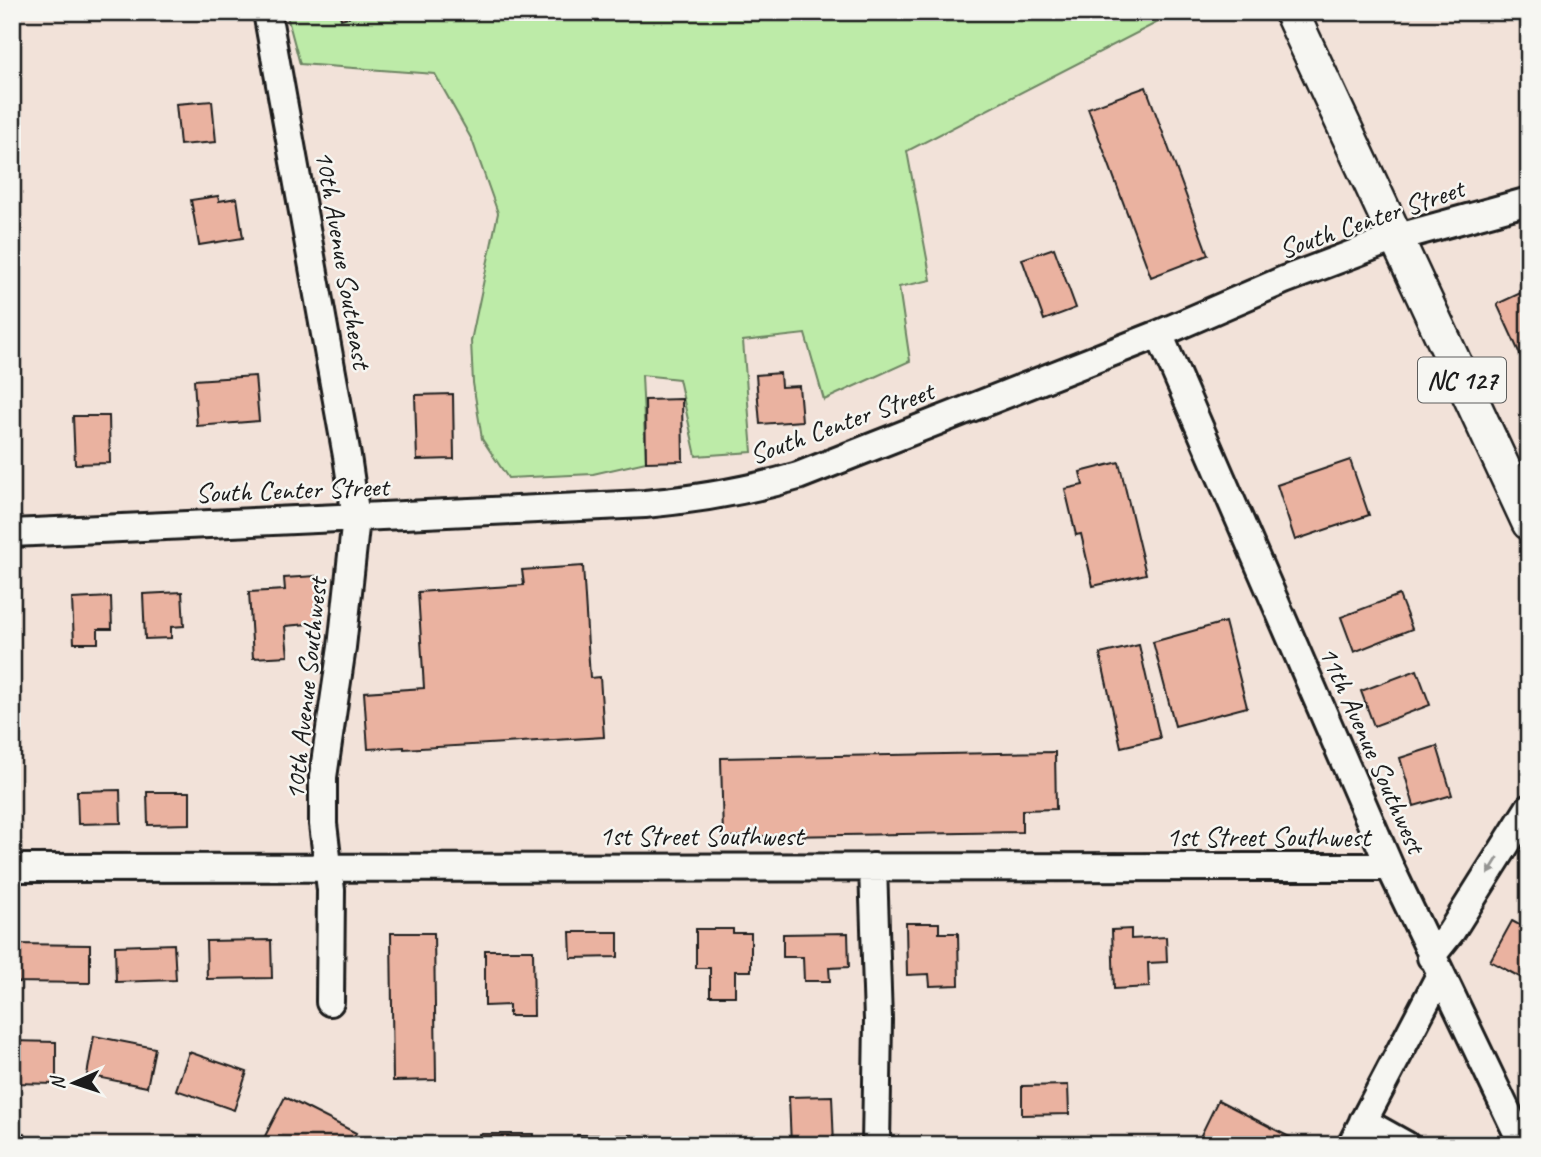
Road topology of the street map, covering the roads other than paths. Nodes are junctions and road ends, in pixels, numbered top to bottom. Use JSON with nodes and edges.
{"nodes":[{"id":1,"x":267,"y":12,"type":"edge"},
{"id":2,"x":1291,"y":12,"type":"edge"},
{"id":3,"x":1529,"y":201,"type":"edge"},
{"id":4,"x":1395,"y":238,"type":"junction"},
{"id":5,"x":1159,"y":334,"type":"junction"},
{"id":6,"x":356,"y":518,"type":"junction"},
{"id":7,"x":1529,"y":523,"type":"edge"},
{"id":8,"x":12,"y":533,"type":"edge"},
{"id":9,"x":1529,"y":808,"type":"edge"},
{"id":10,"x":328,"y":867,"type":"junction"},
{"id":11,"x":873,"y":867,"type":"junction"},
{"id":12,"x":1390,"y":867,"type":"junction"},
{"id":13,"x":12,"y":868,"type":"edge"},
{"id":14,"x":1436,"y":966,"type":"junction"},
{"id":15,"x":330,"y":1002,"type":"dead end"},
{"id":16,"x":1363,"y":1121,"type":"junction"},
{"id":17,"x":1513,"y":1141,"type":"edge"},
{"id":18,"x":876,"y":1145,"type":"edge"},
{"id":19,"x":1351,"y":1145,"type":"edge"},
{"id":20,"x":1406,"y":1145,"type":"edge"}],
"edges":[{"from":1,"to":6,"type":"street","name":"10th Avenue Southeast"},
{"from":2,"to":4,"type":"main road","number":"NC 127"},
{"from":3,"to":4,"type":"street","name":"South Center Street"},
{"from":4,"to":5,"type":"street","name":"South Center Street"},
{"from":4,"to":7,"type":"main road","number":"NC 127"},
{"from":5,"to":6,"type":"street","name":"South Center Street"},
{"from":5,"to":12,"type":"street","name":"11th Avenue Southwest"},
{"from":6,"to":8,"type":"street","name":"South Center Street"},
{"from":6,"to":10,"type":"street","name":"10th Avenue Southwest"},
{"from":9,"to":14,"type":"street","one_way":true},
{"from":10,"to":11,"type":"street","name":"1st Street Southwest"},
{"from":10,"to":13,"type":"street","name":"1st Street Southwest"},
{"from":10,"to":15,"type":"street","name":"10th Avenue Southwest"},
{"from":11,"to":12,"type":"street","name":"1st Street Southwest"},
{"from":11,"to":18,"type":"street"},
{"from":12,"to":14,"type":"street","name":"11th Avenue Southwest"},
{"from":14,"to":16,"type":"street"},
{"from":14,"to":17,"type":"street","name":"11th Avenue Southwest"},
{"from":16,"to":19,"type":"street"},
{"from":16,"to":20,"type":"street"}]}
